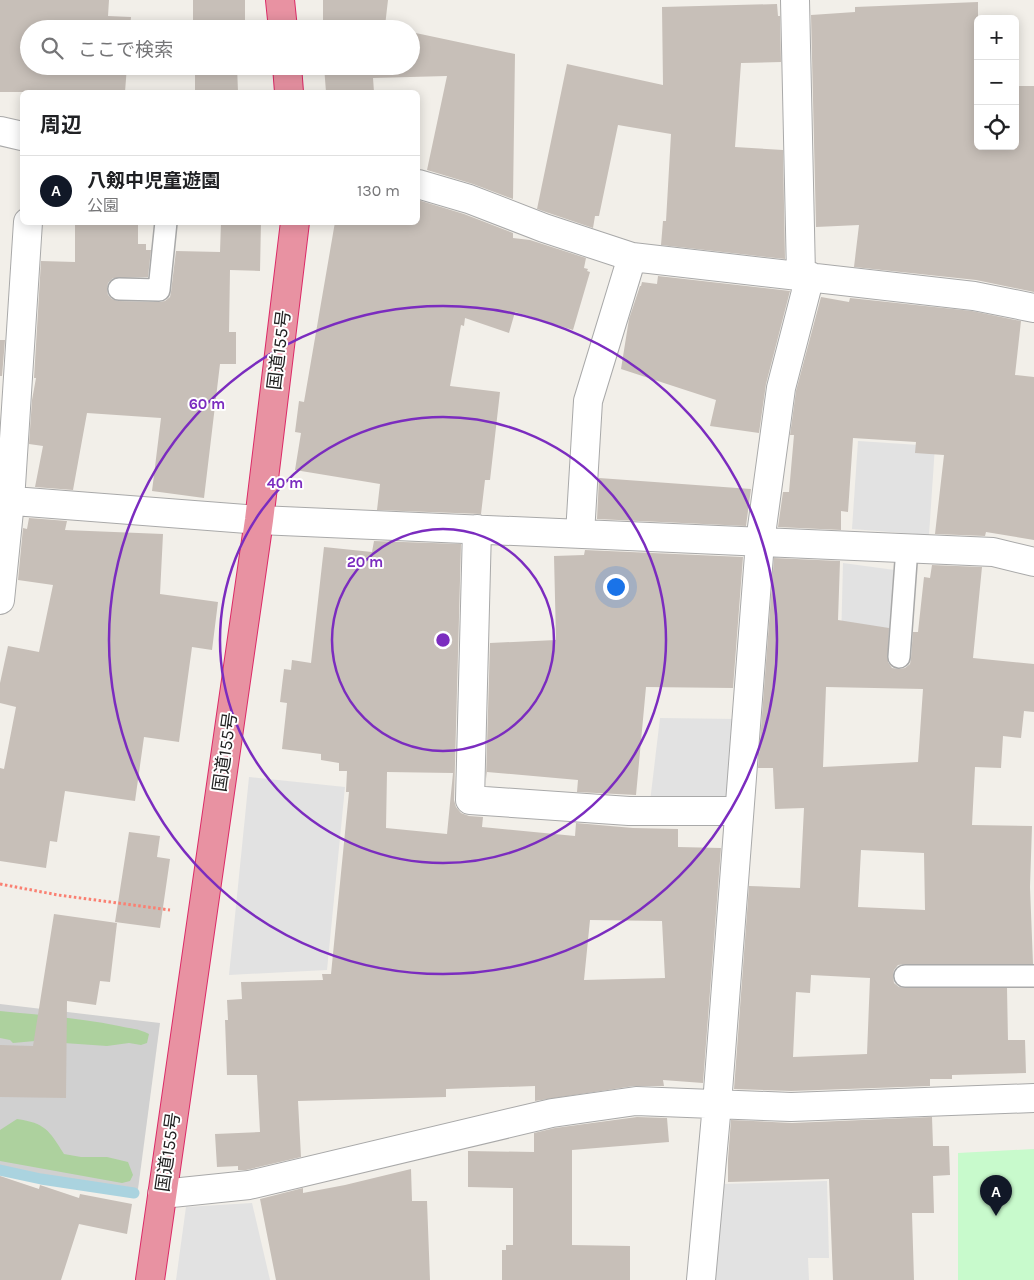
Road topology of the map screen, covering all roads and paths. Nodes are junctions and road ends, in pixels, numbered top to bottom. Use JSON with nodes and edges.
{"nodes":[{"id":1,"x":280,"y":0,"type":"edge"},
{"id":2,"x":795,"y":0,"type":"edge"},
{"id":3,"x":282,"y":20,"type":"edge"},
{"id":4,"x":287,"y":75,"type":"edge"},
{"id":5,"x":289,"y":90,"type":"edge"},
{"id":6,"x":0,"y":131,"type":"edge"},
{"id":7,"x":20,"y":136,"type":"edge"},
{"id":8,"x":420,"y":185,"type":"edge"},
{"id":9,"x":28,"y":225,"type":"edge"},
{"id":10,"x":166,"y":225,"type":"edge"},
{"id":11,"x":295,"y":225,"type":"edge"},
{"id":12,"x":632,"y":257,"type":"junction"},
{"id":13,"x":805,"y":276,"type":"junction"},
{"id":14,"x":119,"y":289,"type":"dead end"},
{"id":15,"x":1034,"y":308,"type":"edge"},
{"id":16,"x":5,"y":500,"type":"edge"},
{"id":17,"x":258,"y":520,"type":"junction"},
{"id":18,"x":477,"y":530,"type":"junction"},
{"id":19,"x":580,"y":534,"type":"junction"},
{"id":20,"x":760,"y":542,"type":"junction"},
{"id":21,"x":907,"y":548,"type":"junction"},
{"id":22,"x":1034,"y":562,"type":"edge"},
{"id":23,"x":0,"y":600,"type":"edge"},
{"id":24,"x":899,"y":657,"type":"dead end"},
{"id":25,"x":739,"y":811,"type":"junction"},
{"id":26,"x":0,"y":884,"type":"edge"},
{"id":27,"x":202,"y":914,"type":"junction"},
{"id":28,"x":905,"y":976,"type":"dead end"},
{"id":29,"x":1034,"y":976,"type":"edge"},
{"id":30,"x":1034,"y":1098,"type":"edge"},
{"id":31,"x":717,"y":1104,"type":"junction"},
{"id":32,"x":162,"y":1194,"type":"junction"},
{"id":33,"x":150,"y":1280,"type":"edge"},
{"id":34,"x":702,"y":1280,"type":"edge"}],
"edges":[{"from":1,"to":3,"type":"highway"},
{"from":2,"to":13,"type":"street"},
{"from":4,"to":5,"type":"highway"},
{"from":6,"to":7,"type":"street"},
{"from":8,"to":12,"type":"street"},
{"from":9,"to":16,"type":"street"},
{"from":10,"to":14,"type":"lane"},
{"from":11,"to":17,"type":"highway","name":"国道155号"},
{"from":12,"to":13,"type":"street"},
{"from":12,"to":19,"type":"street"},
{"from":13,"to":15,"type":"street"},
{"from":13,"to":20,"type":"street"},
{"from":16,"to":17,"type":"street"},
{"from":16,"to":23,"type":"street"},
{"from":17,"to":18,"type":"street"},
{"from":17,"to":27,"type":"highway","name":"国道155号"},
{"from":18,"to":19,"type":"street"},
{"from":18,"to":25,"type":"street"},
{"from":19,"to":20,"type":"street"},
{"from":20,"to":21,"type":"street"},
{"from":20,"to":25,"type":"street"},
{"from":21,"to":22,"type":"street"},
{"from":21,"to":24,"type":"lane"},
{"from":25,"to":31,"type":"street"},
{"from":26,"to":27,"type":"path"},
{"from":27,"to":32,"type":"highway","name":"国道155号"},
{"from":28,"to":29,"type":"lane"},
{"from":30,"to":31,"type":"street"},
{"from":31,"to":32,"type":"street"},
{"from":31,"to":34,"type":"street"},
{"from":32,"to":33,"type":"highway","name":"国道155号"}]}
